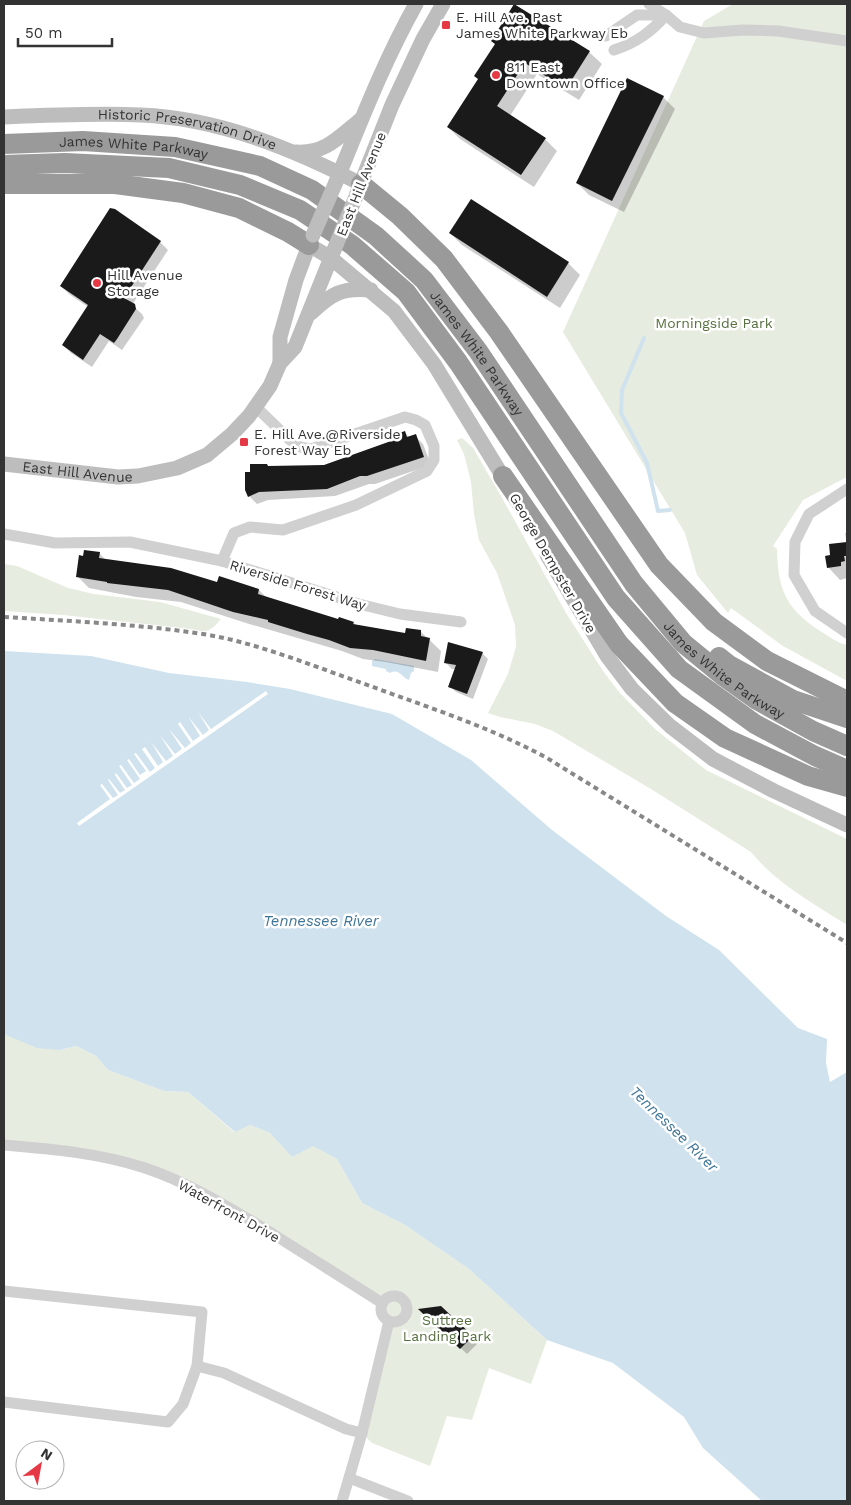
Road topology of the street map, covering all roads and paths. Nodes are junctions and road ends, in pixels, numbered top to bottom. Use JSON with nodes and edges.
{"nodes":[{"id":1,"x":416,"y":4,"type":"edge"},
{"id":2,"x":443,"y":4,"type":"edge"},
{"id":3,"x":649,"y":4,"type":"edge"},
{"id":4,"x":666,"y":10,"type":"edge"},
{"id":5,"x":620,"y":27,"type":"junction"},
{"id":6,"x":606,"y":36,"type":"dead end"},
{"id":7,"x":847,"y":41,"type":"edge"},
{"id":8,"x":630,"y":44,"type":"junction"},
{"id":9,"x":614,"y":50,"type":"dead end"},
{"id":10,"x":4,"y":117,"type":"edge"},
{"id":11,"x":362,"y":118,"type":"junction"},
{"id":12,"x":4,"y":144,"type":"edge"},
{"id":13,"x":292,"y":152,"type":"junction"},
{"id":14,"x":4,"y":165,"type":"edge"},
{"id":15,"x":338,"y":177,"type":"junction"},
{"id":16,"x":4,"y":184,"type":"edge"},
{"id":17,"x":359,"y":189,"type":"junction"},
{"id":18,"x":311,"y":240,"type":"junction"},
{"id":19,"x":333,"y":254,"type":"junction"},
{"id":20,"x":371,"y":290,"type":"junction"},
{"id":21,"x":308,"y":316,"type":"junction"},
{"id":22,"x":280,"y":363,"type":"junction"},
{"id":23,"x":256,"y":407,"type":"junction"},
{"id":24,"x":4,"y":464,"type":"edge"},
{"id":25,"x":503,"y":476,"type":"junction"},
{"id":26,"x":847,"y":489,"type":"edge"},
{"id":27,"x":4,"y":534,"type":"edge"},
{"id":28,"x":222,"y":561,"type":"junction"},
{"id":29,"x":634,"y":584,"type":"junction"},
{"id":30,"x":461,"y":622,"type":"dead end"},
{"id":31,"x":847,"y":633,"type":"edge"},
{"id":32,"x":847,"y":702,"type":"edge"},
{"id":33,"x":847,"y":718,"type":"edge"},
{"id":34,"x":847,"y":746,"type":"edge"},
{"id":35,"x":847,"y":770,"type":"edge"},
{"id":36,"x":847,"y":787,"type":"edge"},
{"id":37,"x":847,"y":825,"type":"edge"},
{"id":38,"x":4,"y":1145,"type":"edge"},
{"id":39,"x":4,"y":1290,"type":"edge"},
{"id":40,"x":382,"y":1303,"type":"junction"},
{"id":41,"x":389,"y":1321,"type":"junction"},
{"id":42,"x":197,"y":1366,"type":"junction"},
{"id":43,"x":4,"y":1402,"type":"edge"},
{"id":44,"x":362,"y":1433,"type":"junction"},
{"id":45,"x":349,"y":1478,"type":"junction"},
{"id":46,"x":342,"y":1501,"type":"edge"},
{"id":47,"x":408,"y":1501,"type":"edge"}],
"edges":[{"from":1,"to":11,"type":"main road","name":"East Hill Avenue"},
{"from":2,"to":17,"type":"main road","name":"East Hill Avenue"},
{"from":3,"to":4,"type":"street"},
{"from":4,"to":5,"type":"street"},
{"from":4,"to":7,"type":"street"},
{"from":4,"to":8,"type":"street"},
{"from":5,"to":6,"type":"street"},
{"from":5,"to":8,"type":"street"},
{"from":8,"to":9,"type":"street"},
{"from":10,"to":13,"type":"main road","name":"Historic Preservation Drive"},
{"from":11,"to":13,"type":"main road"},
{"from":11,"to":15,"type":"main road","name":"East Hill Avenue"},
{"from":12,"to":29,"type":"highway","name":"James White Parkway"},
{"from":13,"to":15,"type":"main road","name":"Historic Preservation Drive"},
{"from":14,"to":35,"type":"highway","name":"James White Parkway"},
{"from":15,"to":17,"type":"main road","name":"Historic Preservation Drive"},
{"from":15,"to":18,"type":"main road","name":"East Hill Avenue","bridge":true},
{"from":16,"to":18,"type":"highway"},
{"from":17,"to":19,"type":"main road","name":"East Hill Avenue","bridge":true},
{"from":17,"to":32,"type":"highway"},
{"from":18,"to":19,"type":"main road","name":"George Dempster Drive"},
{"from":18,"to":22,"type":"main road","name":"East Hill Avenue"},
{"from":19,"to":20,"type":"main road","name":"George Dempster Drive"},
{"from":19,"to":21,"type":"main road","name":"East Hill Avenue"},
{"from":20,"to":21,"type":"main road"},
{"from":20,"to":25,"type":"main road","name":"George Dempster Drive"},
{"from":21,"to":22,"type":"main road","name":"East Hill Avenue"},
{"from":22,"to":23,"type":"main road","name":"East Hill Avenue"},
{"from":23,"to":24,"type":"main road","name":"East Hill Avenue"},
{"from":23,"to":28,"type":"street","name":"Riverside Forest Way"},
{"from":25,"to":36,"type":"highway"},
{"from":25,"to":37,"type":"main road","name":"George Dempster Drive"},
{"from":26,"to":31,"type":"street"},
{"from":27,"to":28,"type":"street"},
{"from":28,"to":30,"type":"street","name":"Riverside Forest Way"},
{"from":29,"to":33,"type":"highway"},
{"from":29,"to":34,"type":"highway","name":"James White Parkway"},
{"from":38,"to":40,"type":"street","name":"Waterfront Drive"},
{"from":39,"to":42,"type":"street"},
{"from":40,"to":41,"type":"street"},
{"from":40,"to":41,"type":"street"},
{"from":41,"to":44,"type":"street"},
{"from":42,"to":43,"type":"street"},
{"from":42,"to":44,"type":"street"},
{"from":44,"to":45,"type":"street"},
{"from":45,"to":46,"type":"street"},
{"from":45,"to":47,"type":"street"}]}
